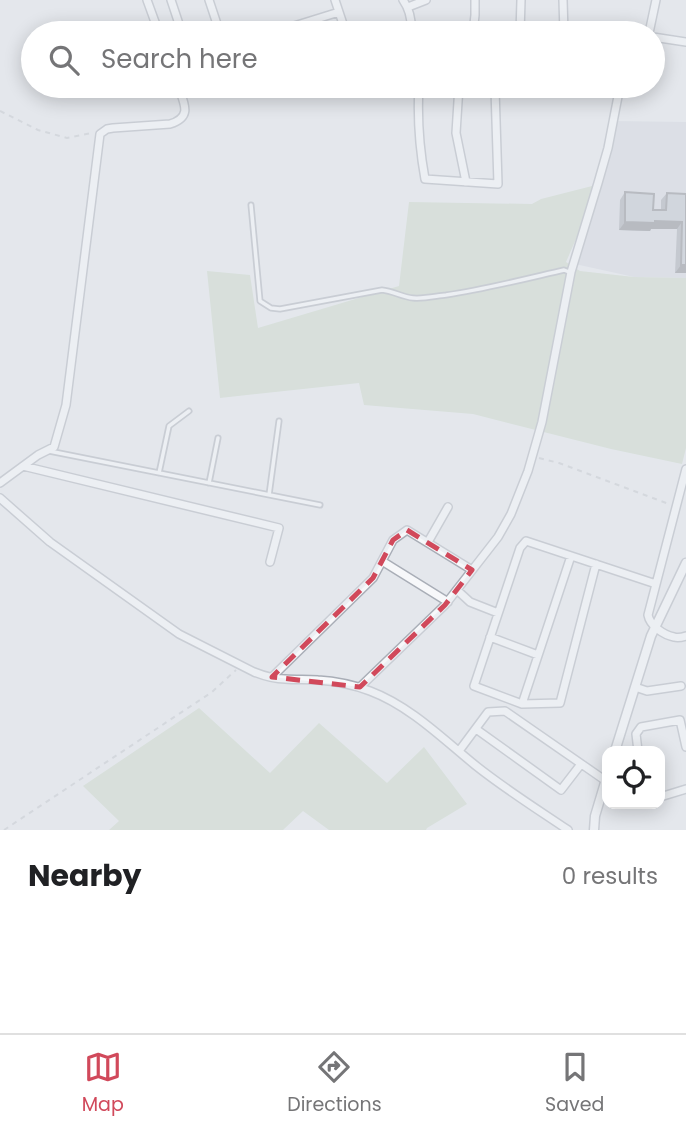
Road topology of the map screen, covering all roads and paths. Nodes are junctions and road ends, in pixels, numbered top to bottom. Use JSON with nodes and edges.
{"nodes":[{"id":1,"x":147,"y":0,"type":"edge"},
{"id":2,"x":171,"y":0,"type":"edge"},
{"id":3,"x":209,"y":0,"type":"edge"},
{"id":4,"x":335,"y":0,"type":"edge"},
{"id":5,"x":426,"y":0,"type":"edge"},
{"id":6,"x":475,"y":0,"type":"edge"},
{"id":7,"x":521,"y":0,"type":"edge"},
{"id":8,"x":563,"y":0,"type":"edge"},
{"id":9,"x":656,"y":0,"type":"edge"},
{"id":10,"x":405,"y":4,"type":"edge"},
{"id":11,"x":339,"y":12,"type":"junction"},
{"id":12,"x":155,"y":21,"type":"edge"},
{"id":13,"x":178,"y":21,"type":"edge"},
{"id":14,"x":216,"y":21,"type":"edge"},
{"id":15,"x":310,"y":21,"type":"edge"},
{"id":16,"x":342,"y":21,"type":"edge"},
{"id":17,"x":410,"y":21,"type":"edge"},
{"id":18,"x":474,"y":21,"type":"edge"},
{"id":19,"x":520,"y":21,"type":"edge"},
{"id":20,"x":564,"y":21,"type":"edge"},
{"id":21,"x":653,"y":21,"type":"edge"},
{"id":22,"x":665,"y":38,"type":"edge"},
{"id":23,"x":686,"y":42,"type":"edge"},
{"id":24,"x":183,"y":98,"type":"edge"},
{"id":25,"x":418,"y":98,"type":"edge"},
{"id":26,"x":459,"y":98,"type":"edge"},
{"id":27,"x":495,"y":98,"type":"edge"},
{"id":28,"x":617,"y":98,"type":"edge"},
{"id":29,"x":0,"y":111,"type":"edge"},
{"id":30,"x":100,"y":134,"type":"junction"},
{"id":31,"x":466,"y":181,"type":"junction"},
{"id":32,"x":251,"y":205,"type":"dead end"},
{"id":33,"x":571,"y":272,"type":"junction"},
{"id":34,"x":189,"y":411,"type":"dead end"},
{"id":35,"x":279,"y":421,"type":"dead end"},
{"id":36,"x":218,"y":438,"type":"dead end"},
{"id":37,"x":47,"y":451,"type":"junction"},
{"id":38,"x":532,"y":456,"type":"junction"},
{"id":39,"x":23,"y":466,"type":"junction"},
{"id":40,"x":686,"y":469,"type":"edge"},
{"id":41,"x":159,"y":473,"type":"junction"},
{"id":42,"x":0,"y":483,"type":"edge"},
{"id":43,"x":209,"y":483,"type":"junction"},
{"id":44,"x":270,"y":495,"type":"junction"},
{"id":45,"x":0,"y":498,"type":"edge"},
{"id":46,"x":320,"y":505,"type":"dead end"},
{"id":47,"x":448,"y":507,"type":"dead end"},
{"id":48,"x":676,"y":507,"type":"junction"},
{"id":49,"x":428,"y":542,"type":"junction"},
{"id":50,"x":571,"y":556,"type":"junction"},
{"id":51,"x":382,"y":561,"type":"junction"},
{"id":52,"x":270,"y":562,"type":"dead end"},
{"id":53,"x":686,"y":563,"type":"edge"},
{"id":54,"x":596,"y":564,"type":"junction"},
{"id":55,"x":472,"y":570,"type":"junction"},
{"id":56,"x":656,"y":584,"type":"junction"},
{"id":57,"x":457,"y":590,"type":"junction"},
{"id":58,"x":448,"y":602,"type":"junction"},
{"id":59,"x":498,"y":613,"type":"junction"},
{"id":60,"x":656,"y":628,"type":"junction"},
{"id":61,"x":686,"y":636,"type":"edge"},
{"id":62,"x":490,"y":637,"type":"junction"},
{"id":63,"x":538,"y":655,"type":"junction"},
{"id":64,"x":241,"y":666,"type":"junction"},
{"id":65,"x":272,"y":677,"type":"junction"},
{"id":66,"x":681,"y":686,"type":"dead end"},
{"id":67,"x":360,"y":687,"type":"junction"},
{"id":68,"x":635,"y":687,"type":"junction"},
{"id":69,"x":522,"y":704,"type":"junction"},
{"id":70,"x":476,"y":729,"type":"junction"},
{"id":71,"x":617,"y":746,"type":"edge"},
{"id":72,"x":637,"y":746,"type":"edge"},
{"id":73,"x":686,"y":747,"type":"edge"},
{"id":74,"x":459,"y":751,"type":"junction"},
{"id":75,"x":581,"y":764,"type":"junction"},
{"id":76,"x":602,"y":777,"type":"edge"},
{"id":77,"x":686,"y":789,"type":"edge"},
{"id":78,"x":602,"y":794,"type":"edge"},
{"id":79,"x":665,"y":795,"type":"edge"},
{"id":80,"x":4,"y":830,"type":"edge"},
{"id":81,"x":568,"y":830,"type":"edge"},
{"id":82,"x":594,"y":830,"type":"edge"}],
"edges":[{"from":1,"to":12,"type":"street"},
{"from":2,"to":13,"type":"street"},
{"from":3,"to":14,"type":"street"},
{"from":4,"to":11,"type":"street"},
{"from":5,"to":10,"type":"street"},
{"from":6,"to":18,"type":"street"},
{"from":7,"to":19,"type":"street"},
{"from":8,"to":20,"type":"street"},
{"from":9,"to":21,"type":"street"},
{"from":10,"to":17,"type":"street"},
{"from":11,"to":15,"type":"street"},
{"from":11,"to":16,"type":"street"},
{"from":22,"to":23,"type":"street"},
{"from":24,"to":30,"type":"street"},
{"from":25,"to":31,"type":"street"},
{"from":26,"to":31,"type":"street"},
{"from":27,"to":31,"type":"street"},
{"from":28,"to":33,"type":"street"},
{"from":29,"to":30,"type":"path"},
{"from":30,"to":37,"type":"street"},
{"from":32,"to":33,"type":"lane"},
{"from":33,"to":38,"type":"street"},
{"from":34,"to":41,"type":"lane"},
{"from":35,"to":44,"type":"lane"},
{"from":36,"to":43,"type":"lane"},
{"from":37,"to":39,"type":"street"},
{"from":37,"to":41,"type":"lane"},
{"from":38,"to":48,"type":"path"},
{"from":38,"to":55,"type":"street"},
{"from":39,"to":42,"type":"street"},
{"from":39,"to":52,"type":"street"},
{"from":40,"to":48,"type":"street"},
{"from":41,"to":43,"type":"lane"},
{"from":43,"to":44,"type":"lane"},
{"from":44,"to":46,"type":"lane"},
{"from":45,"to":64,"type":"street"},
{"from":47,"to":49,"type":"street"},
{"from":48,"to":56,"type":"street"},
{"from":49,"to":51,"type":"street"},
{"from":49,"to":55,"type":"street"},
{"from":50,"to":54,"type":"street"},
{"from":50,"to":59,"type":"street"},
{"from":50,"to":63,"type":"street"},
{"from":51,"to":58,"type":"street"},
{"from":51,"to":65,"type":"street"},
{"from":53,"to":60,"type":"street"},
{"from":54,"to":56,"type":"street"},
{"from":54,"to":69,"type":"street"},
{"from":55,"to":57,"type":"street"},
{"from":56,"to":60,"type":"street"},
{"from":57,"to":58,"type":"street"},
{"from":57,"to":59,"type":"street"},
{"from":58,"to":67,"type":"street"},
{"from":59,"to":62,"type":"street"},
{"from":60,"to":61,"type":"street"},
{"from":60,"to":68,"type":"street"},
{"from":62,"to":63,"type":"street"},
{"from":62,"to":69,"type":"street"},
{"from":63,"to":69,"type":"street"},
{"from":64,"to":65,"type":"street"},
{"from":64,"to":80,"type":"path"},
{"from":65,"to":67,"type":"street"},
{"from":66,"to":68,"type":"street"},
{"from":67,"to":74,"type":"street"},
{"from":68,"to":71,"type":"street"},
{"from":70,"to":74,"type":"street"},
{"from":70,"to":75,"type":"street"},
{"from":70,"to":75,"type":"street"},
{"from":72,"to":73,"type":"street"},
{"from":74,"to":81,"type":"street"},
{"from":75,"to":76,"type":"street"},
{"from":77,"to":79,"type":"street"},
{"from":78,"to":82,"type":"street"}]}
